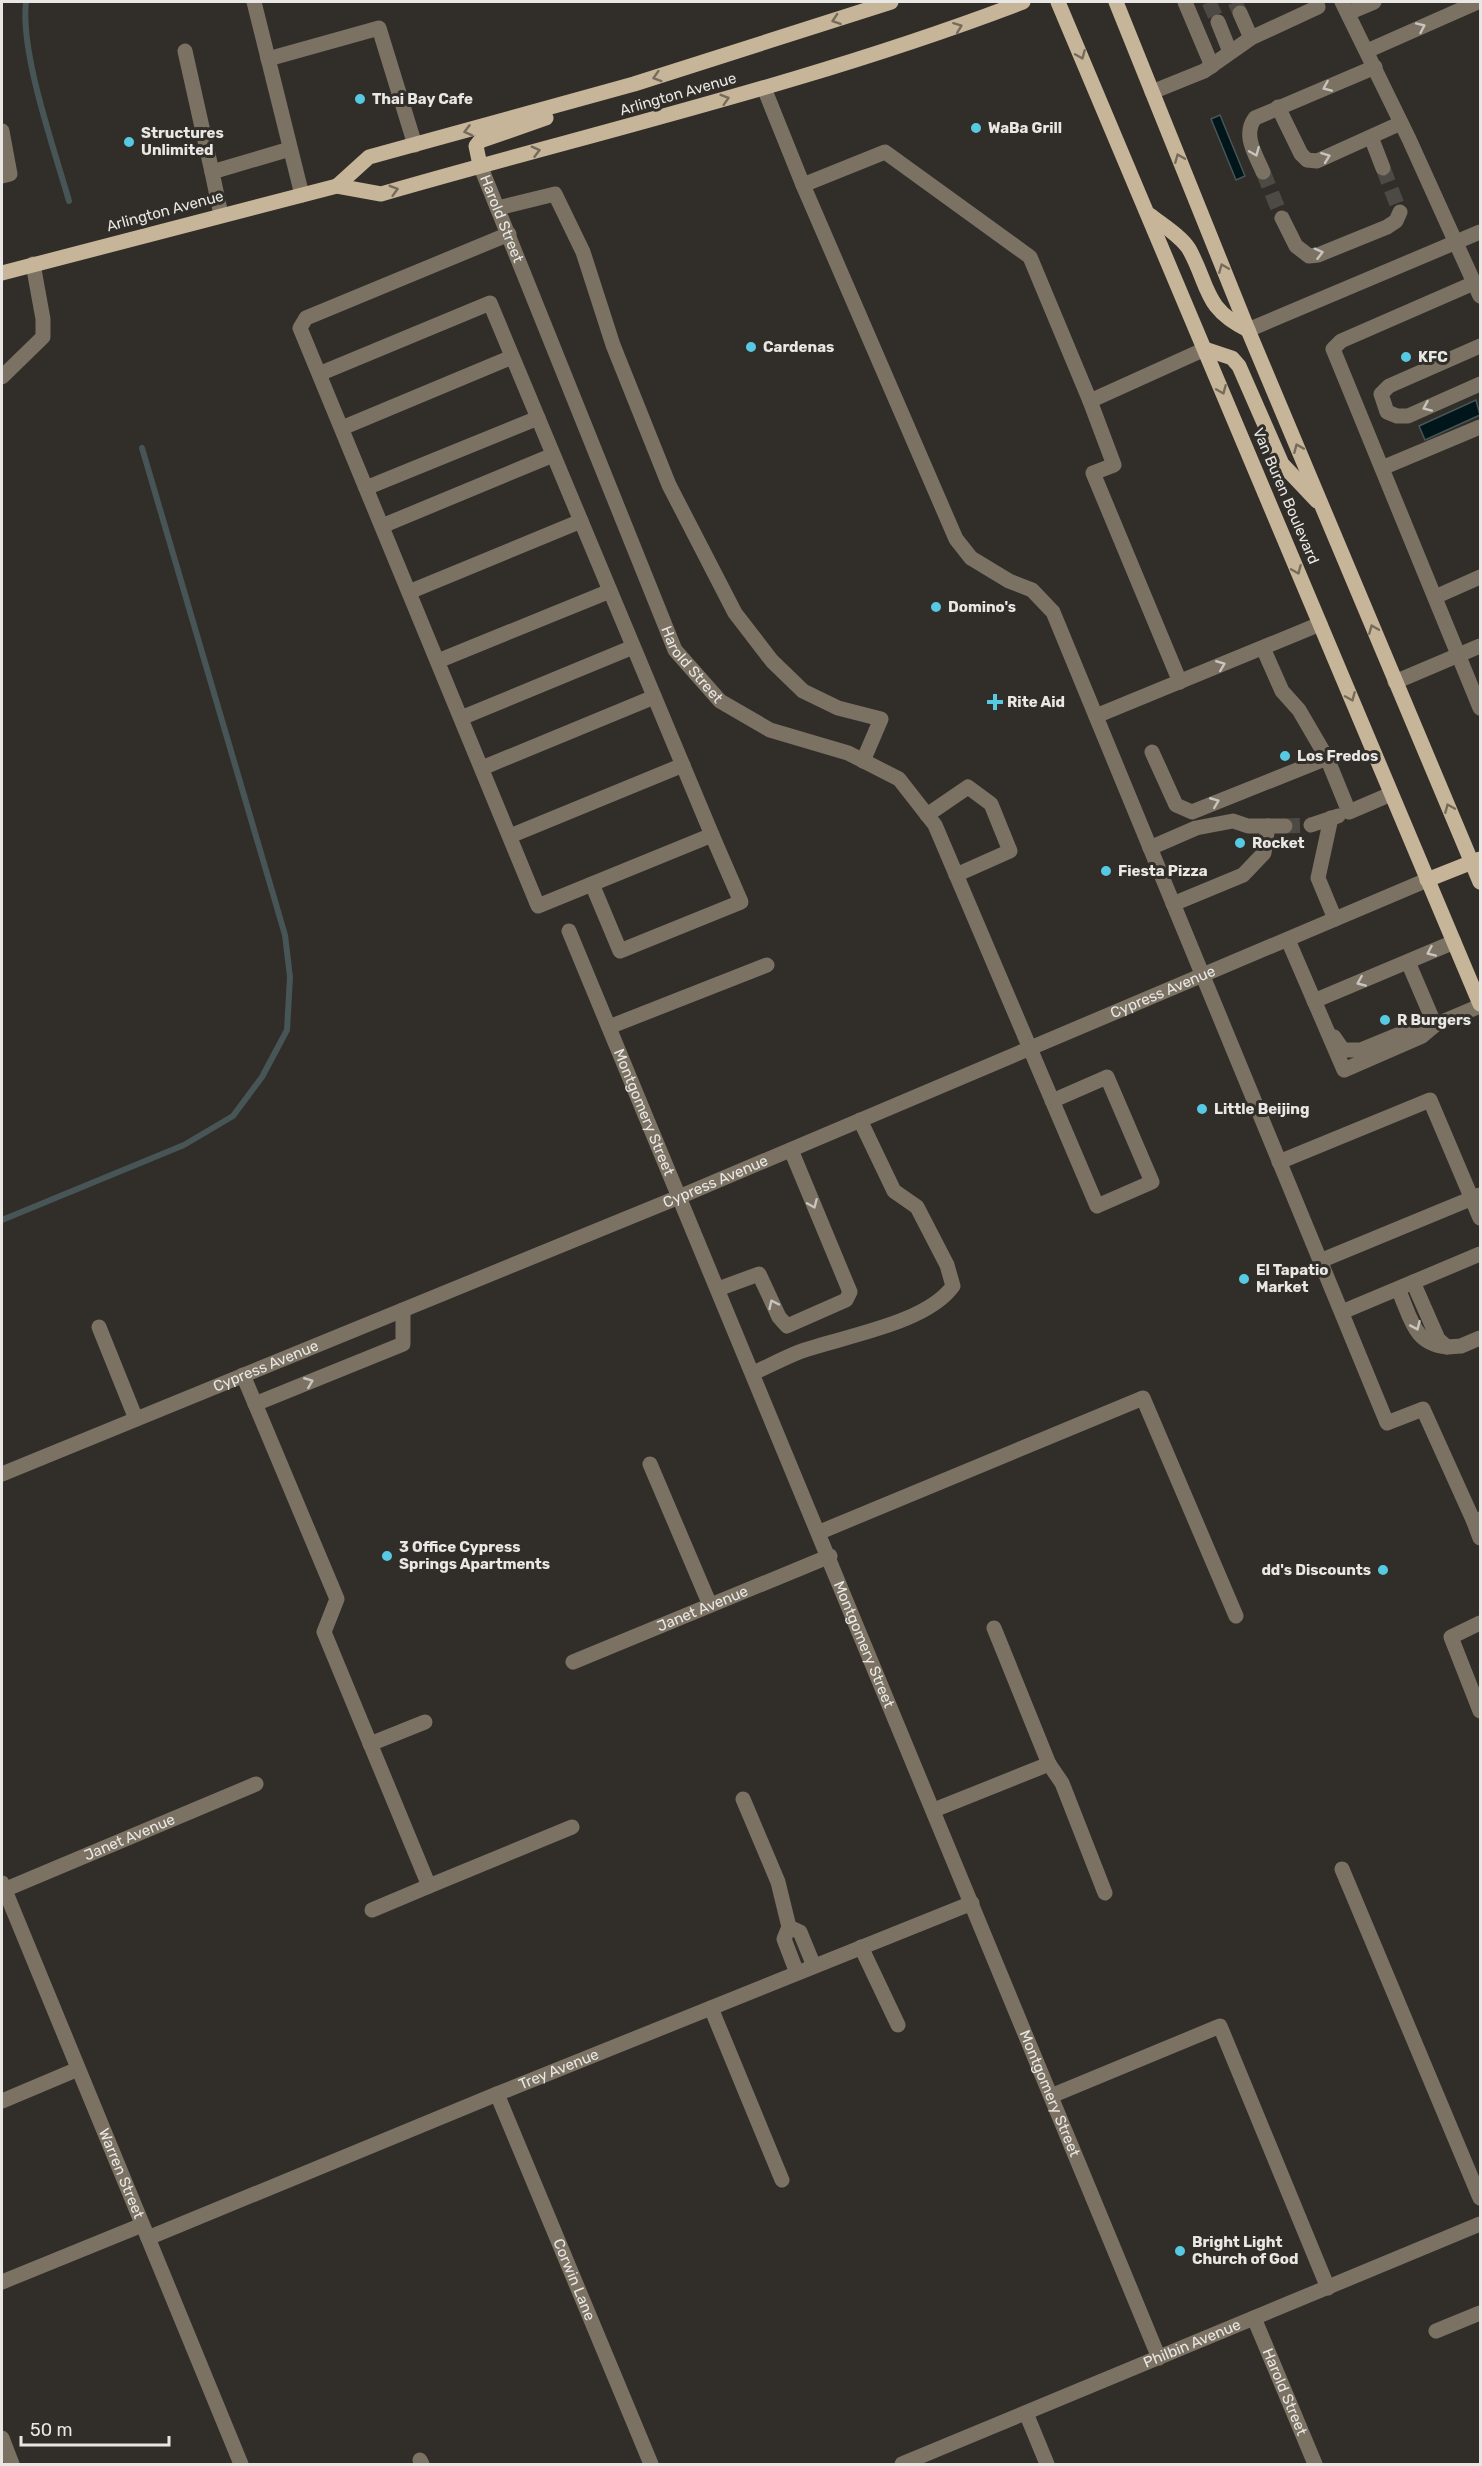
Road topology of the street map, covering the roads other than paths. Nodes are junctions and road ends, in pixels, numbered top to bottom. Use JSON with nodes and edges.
{"nodes":[{"id":1,"x":254,"y":2,"type":"edge"},
{"id":2,"x":891,"y":2,"type":"edge"},
{"id":3,"x":1023,"y":2,"type":"edge"},
{"id":4,"x":1058,"y":2,"type":"edge"},
{"id":5,"x":1116,"y":2,"type":"edge"},
{"id":6,"x":1185,"y":2,"type":"edge"},
{"id":7,"x":1316,"y":2,"type":"edge"},
{"id":8,"x":1374,"y":2,"type":"edge"},
{"id":9,"x":1478,"y":2,"type":"edge"},
{"id":10,"x":873,"y":4,"type":"edge"},
{"id":11,"x":1345,"y":7,"type":"edge"},
{"id":12,"x":1299,"y":8,"type":"edge"},
{"id":13,"x":1240,"y":13,"type":"tunnel mouth"},
{"id":14,"x":1218,"y":22,"type":"tunnel mouth"},
{"id":15,"x":1251,"y":38,"type":"junction"},
{"id":16,"x":185,"y":51,"type":"dead end"},
{"id":17,"x":1367,"y":51,"type":"junction"},
{"id":18,"x":1230,"y":52,"type":"junction"},
{"id":19,"x":268,"y":59,"type":"junction"},
{"id":20,"x":1212,"y":66,"type":"junction"},
{"id":21,"x":1375,"y":67,"type":"junction"},
{"id":22,"x":764,"y":88,"type":"junction"},
{"id":23,"x":1152,"y":92,"type":"junction"},
{"id":24,"x":584,"y":98,"type":"junction"},
{"id":25,"x":1278,"y":107,"type":"junction"},
{"id":26,"x":1401,"y":123,"type":"junction"},
{"id":27,"x":2,"y":131,"type":"edge"},
{"id":28,"x":1371,"y":137,"type":"junction"},
{"id":29,"x":415,"y":145,"type":"junction"},
{"id":30,"x":290,"y":149,"type":"junction"},
{"id":31,"x":480,"y":165,"type":"junction"},
{"id":32,"x":1383,"y":168,"type":"tunnel mouth"},
{"id":33,"x":212,"y":172,"type":"junction"},
{"id":34,"x":1263,"y":172,"type":"tunnel mouth"},
{"id":35,"x":2,"y":176,"type":"edge"},
{"id":36,"x":803,"y":185,"type":"junction"},
{"id":37,"x":337,"y":186,"type":"junction"},
{"id":38,"x":302,"y":195,"type":"junction"},
{"id":39,"x":498,"y":208,"type":"junction"},
{"id":40,"x":1400,"y":212,"type":"dead end"},
{"id":41,"x":1148,"y":213,"type":"junction"},
{"id":42,"x":221,"y":215,"type":"junction"},
{"id":43,"x":1282,"y":218,"type":"tunnel mouth"},
{"id":44,"x":1480,"y":231,"type":"edge"},
{"id":45,"x":508,"y":234,"type":"junction"},
{"id":46,"x":1457,"y":242,"type":"junction"},
{"id":47,"x":33,"y":264,"type":"junction"},
{"id":48,"x":2,"y":273,"type":"edge"},
{"id":49,"x":1477,"y":289,"type":"edge"},
{"id":50,"x":1248,"y":330,"type":"junction"},
{"id":51,"x":1480,"y":346,"type":"edge"},
{"id":52,"x":1205,"y":349,"type":"junction"},
{"id":53,"x":512,"y":357,"type":"junction"},
{"id":54,"x":320,"y":374,"type":"junction"},
{"id":55,"x":2,"y":377,"type":"edge"},
{"id":56,"x":1480,"y":384,"type":"edge"},
{"id":57,"x":1090,"y":401,"type":"junction"},
{"id":58,"x":538,"y":418,"type":"junction"},
{"id":59,"x":1480,"y":427,"type":"edge"},
{"id":60,"x":342,"y":428,"type":"junction"},
{"id":61,"x":553,"y":455,"type":"junction"},
{"id":62,"x":1382,"y":468,"type":"junction"},
{"id":63,"x":366,"y":488,"type":"junction"},
{"id":64,"x":1323,"y":507,"type":"junction"},
{"id":65,"x":581,"y":521,"type":"junction"},
{"id":66,"x":382,"y":526,"type":"junction"},
{"id":67,"x":1480,"y":577,"type":"edge"},
{"id":68,"x":610,"y":591,"type":"junction"},
{"id":69,"x":409,"y":592,"type":"junction"},
{"id":70,"x":1436,"y":597,"type":"junction"},
{"id":71,"x":1320,"y":624,"type":"junction"},
{"id":72,"x":1480,"y":646,"type":"edge"},
{"id":73,"x":633,"y":647,"type":"junction"},
{"id":74,"x":1263,"y":648,"type":"junction"},
{"id":75,"x":1458,"y":656,"type":"junction"},
{"id":76,"x":438,"y":661,"type":"junction"},
{"id":77,"x":1475,"y":681,"type":"edge"},
{"id":78,"x":1180,"y":682,"type":"junction"},
{"id":79,"x":1395,"y":682,"type":"junction"},
{"id":80,"x":654,"y":697,"type":"junction"},
{"id":81,"x":1480,"y":708,"type":"edge"},
{"id":82,"x":1096,"y":716,"type":"junction"},
{"id":83,"x":461,"y":718,"type":"junction"},
{"id":84,"x":1152,"y":752,"type":"dead end"},
{"id":85,"x":1327,"y":758,"type":"junction"},
{"id":86,"x":863,"y":761,"type":"junction"},
{"id":87,"x":682,"y":765,"type":"junction"},
{"id":88,"x":482,"y":768,"type":"junction"},
{"id":89,"x":1391,"y":795,"type":"junction"},
{"id":90,"x":1349,"y":812,"type":"junction"},
{"id":91,"x":927,"y":815,"type":"junction"},
{"id":92,"x":1331,"y":818,"type":"junction"},
{"id":93,"x":1311,"y":825,"type":"tunnel mouth"},
{"id":94,"x":1268,"y":826,"type":"junction"},
{"id":95,"x":1285,"y":826,"type":"tunnel mouth"},
{"id":96,"x":712,"y":835,"type":"junction"},
{"id":97,"x":510,"y":836,"type":"junction"},
{"id":98,"x":1150,"y":848,"type":"junction"},
{"id":99,"x":1476,"y":860,"type":"edge"},
{"id":100,"x":956,"y":875,"type":"junction"},
{"id":101,"x":1427,"y":880,"type":"junction"},
{"id":102,"x":1480,"y":882,"type":"edge"},
{"id":103,"x":592,"y":884,"type":"junction"},
{"id":104,"x":1173,"y":904,"type":"junction"},
{"id":105,"x":1335,"y":919,"type":"junction"},
{"id":106,"x":569,"y":931,"type":"dead end"},
{"id":107,"x":1288,"y":940,"type":"junction"},
{"id":108,"x":1454,"y":942,"type":"junction"},
{"id":109,"x":1408,"y":962,"type":"junction"},
{"id":110,"x":767,"y":965,"type":"dead end"},
{"id":111,"x":1202,"y":975,"type":"junction"},
{"id":112,"x":1314,"y":1001,"type":"junction"},
{"id":113,"x":1480,"y":1005,"type":"edge"},
{"id":114,"x":1435,"y":1025,"type":"junction"},
{"id":115,"x":609,"y":1027,"type":"junction"},
{"id":116,"x":1029,"y":1049,"type":"junction"},
{"id":117,"x":1052,"y":1101,"type":"junction"},
{"id":118,"x":860,"y":1120,"type":"junction"},
{"id":119,"x":790,"y":1150,"type":"junction"},
{"id":120,"x":1279,"y":1162,"type":"junction"},
{"id":121,"x":679,"y":1197,"type":"junction"},
{"id":122,"x":1476,"y":1197,"type":"edge"},
{"id":123,"x":1480,"y":1218,"type":"edge"},
{"id":124,"x":1480,"y":1254,"type":"edge"},
{"id":125,"x":1320,"y":1261,"type":"junction"},
{"id":126,"x":1413,"y":1282,"type":"junction"},
{"id":127,"x":718,"y":1289,"type":"junction"},
{"id":128,"x":1398,"y":1289,"type":"junction"},
{"id":129,"x":403,"y":1310,"type":"junction"},
{"id":130,"x":1342,"y":1312,"type":"junction"},
{"id":131,"x":99,"y":1328,"type":"dead end"},
{"id":132,"x":1480,"y":1338,"type":"edge"},
{"id":133,"x":1447,"y":1347,"type":"junction"},
{"id":134,"x":753,"y":1373,"type":"junction"},
{"id":135,"x":243,"y":1375,"type":"junction"},
{"id":136,"x":255,"y":1404,"type":"junction"},
{"id":137,"x":136,"y":1419,"type":"junction"},
{"id":138,"x":650,"y":1464,"type":"dead end"},
{"id":139,"x":2,"y":1474,"type":"edge"},
{"id":140,"x":1477,"y":1521,"type":"edge"},
{"id":141,"x":820,"y":1532,"type":"junction"},
{"id":142,"x":1480,"y":1538,"type":"edge"},
{"id":143,"x":830,"y":1556,"type":"junction"},
{"id":144,"x":710,"y":1605,"type":"junction"},
{"id":145,"x":1236,"y":1616,"type":"dead end"},
{"id":146,"x":1480,"y":1623,"type":"edge"},
{"id":147,"x":994,"y":1628,"type":"dead end"},
{"id":148,"x":573,"y":1662,"type":"dead end"},
{"id":149,"x":1480,"y":1711,"type":"edge"},
{"id":150,"x":425,"y":1722,"type":"dead end"},
{"id":151,"x":370,"y":1744,"type":"junction"},
{"id":152,"x":1048,"y":1764,"type":"junction"},
{"id":153,"x":256,"y":1784,"type":"dead end"},
{"id":154,"x":743,"y":1799,"type":"dead end"},
{"id":155,"x":934,"y":1810,"type":"junction"},
{"id":156,"x":572,"y":1827,"type":"dead end"},
{"id":157,"x":1342,"y":1869,"type":"dead end"},
{"id":158,"x":429,"y":1886,"type":"junction"},
{"id":159,"x":3,"y":1887,"type":"edge"},
{"id":160,"x":1105,"y":1893,"type":"dead end"},
{"id":161,"x":972,"y":1903,"type":"junction"},
{"id":162,"x":372,"y":1910,"type":"dead end"},
{"id":163,"x":789,"y":1927,"type":"junction"},
{"id":164,"x":861,"y":1947,"type":"junction"},
{"id":165,"x":814,"y":1966,"type":"junction"},
{"id":166,"x":797,"y":1973,"type":"junction"},
{"id":167,"x":711,"y":2008,"type":"junction"},
{"id":168,"x":898,"y":2025,"type":"dead end"},
{"id":169,"x":78,"y":2069,"type":"junction"},
{"id":170,"x":497,"y":2094,"type":"junction"},
{"id":171,"x":1051,"y":2096,"type":"junction"},
{"id":172,"x":2,"y":2101,"type":"edge"},
{"id":173,"x":782,"y":2180,"type":"dead end"},
{"id":174,"x":1480,"y":2198,"type":"edge"},
{"id":175,"x":1480,"y":2224,"type":"edge"},
{"id":176,"x":145,"y":2232,"type":"junction"},
{"id":177,"x":2,"y":2282,"type":"edge"},
{"id":178,"x":1328,"y":2288,"type":"junction"},
{"id":179,"x":1480,"y":2313,"type":"edge"},
{"id":180,"x":1254,"y":2318,"type":"junction"},
{"id":181,"x":1436,"y":2331,"type":"dead end"},
{"id":182,"x":1159,"y":2358,"type":"junction"},
{"id":183,"x":1026,"y":2413,"type":"junction"},
{"id":184,"x":2,"y":2438,"type":"edge"},
{"id":185,"x":12,"y":2464,"type":"edge"},
{"id":186,"x":241,"y":2464,"type":"edge"},
{"id":187,"x":651,"y":2464,"type":"edge"},
{"id":188,"x":902,"y":2464,"type":"edge"},
{"id":189,"x":1047,"y":2464,"type":"edge"},
{"id":190,"x":1315,"y":2464,"type":"edge"}],
"edges":[{"from":1,"to":19,"type":"street"},
{"from":2,"to":10,"type":"main road","name":"Arlington Avenue"},
{"from":22,"to":3,"type":"main road","name":"Arlington Avenue","one_way":true},
{"from":4,"to":41,"type":"main road","name":"Van Buren Boulevard","one_way":true},
{"from":5,"to":23,"type":"main road","name":"Van Buren Boulevard"},
{"from":6,"to":20,"type":"street"},
{"from":7,"to":12,"type":"street"},
{"from":8,"to":11,"type":"street"},
{"from":17,"to":9,"type":"street","one_way":true},
{"from":10,"to":24,"type":"main road","name":"Arlington Avenue","one_way":true},
{"from":11,"to":17,"type":"street"},
{"from":12,"to":15,"type":"street"},
{"from":13,"to":15,"type":"street"},
{"from":14,"to":18,"type":"street"},
{"from":15,"to":18,"type":"street"},
{"from":16,"to":33,"type":"street"},
{"from":17,"to":21,"type":"street"},
{"from":18,"to":20,"type":"street"},
{"from":19,"to":29,"type":"street"},
{"from":19,"to":30,"type":"street"},
{"from":20,"to":23,"type":"street"},
{"from":21,"to":25,"type":"street","one_way":true},
{"from":21,"to":26,"type":"street"},
{"from":31,"to":22,"type":"main road","name":"Arlington Avenue","one_way":true},
{"from":22,"to":36,"type":"street"},
{"from":50,"to":23,"type":"main road","name":"Van Buren Boulevard","one_way":true},
{"from":24,"to":29,"type":"main road","name":"Arlington Avenue","one_way":true},
{"from":24,"to":31,"type":"main road"},
{"from":25,"to":28,"type":"street","one_way":true},
{"from":25,"to":34,"type":"street","one_way":true},
{"from":26,"to":28,"type":"street"},
{"from":26,"to":46,"type":"street"},
{"from":27,"to":35,"type":"street"},
{"from":28,"to":32,"type":"street"},
{"from":29,"to":37,"type":"main road","name":"Arlington Avenue"},
{"from":30,"to":33,"type":"street"},
{"from":30,"to":38,"type":"street"},
{"from":37,"to":31,"type":"main road","name":"Arlington Avenue","one_way":true},
{"from":31,"to":39,"type":"street","name":"Harold Street"},
{"from":33,"to":42,"type":"street"},
{"from":36,"to":57,"type":"street"},
{"from":36,"to":82,"type":"street"},
{"from":37,"to":38,"type":"main road","name":"Arlington Avenue"},
{"from":38,"to":42,"type":"main road","name":"Arlington Avenue"},
{"from":39,"to":45,"type":"street","name":"Harold Street"},
{"from":39,"to":86,"type":"street"},
{"from":43,"to":40,"type":"street","one_way":true},
{"from":41,"to":50,"type":"main road"},
{"from":41,"to":52,"type":"main road","name":"Van Buren Boulevard"},
{"from":42,"to":47,"type":"main road","name":"Arlington Avenue"},
{"from":44,"to":46,"type":"street"},
{"from":45,"to":54,"type":"street"},
{"from":45,"to":86,"type":"street","name":"Harold Street"},
{"from":46,"to":49,"type":"street"},
{"from":46,"to":50,"type":"street"},
{"from":47,"to":48,"type":"main road","name":"Arlington Avenue"},
{"from":47,"to":55,"type":"street"},
{"from":49,"to":62,"type":"street"},
{"from":64,"to":50,"type":"main road","name":"Van Buren Boulevard","one_way":true},
{"from":56,"to":51,"type":"street","one_way":true},
{"from":52,"to":57,"type":"street"},
{"from":52,"to":64,"type":"main road"},
{"from":52,"to":71,"type":"main road","name":"Van Buren Boulevard","one_way":true},
{"from":53,"to":54,"type":"street"},
{"from":53,"to":58,"type":"street"},
{"from":53,"to":60,"type":"street"},
{"from":54,"to":60,"type":"street"},
{"from":57,"to":78,"type":"street"},
{"from":58,"to":61,"type":"street"},
{"from":58,"to":63,"type":"street"},
{"from":59,"to":62,"type":"street"},
{"from":60,"to":63,"type":"street"},
{"from":61,"to":65,"type":"street"},
{"from":61,"to":66,"type":"street"},
{"from":62,"to":70,"type":"street"},
{"from":63,"to":66,"type":"street"},
{"from":79,"to":64,"type":"main road","name":"Van Buren Boulevard","one_way":true},
{"from":65,"to":68,"type":"street"},
{"from":65,"to":69,"type":"street"},
{"from":66,"to":69,"type":"street"},
{"from":67,"to":70,"type":"street"},
{"from":68,"to":73,"type":"street"},
{"from":68,"to":76,"type":"street"},
{"from":69,"to":76,"type":"street"},
{"from":70,"to":75,"type":"street"},
{"from":71,"to":74,"type":"street"},
{"from":71,"to":89,"type":"main road","name":"Van Buren Boulevard","one_way":true},
{"from":72,"to":75,"type":"street"},
{"from":73,"to":80,"type":"street"},
{"from":73,"to":83,"type":"street"},
{"from":78,"to":74,"type":"street","one_way":true},
{"from":74,"to":85,"type":"street"},
{"from":75,"to":77,"type":"street"},
{"from":75,"to":79,"type":"street"},
{"from":76,"to":83,"type":"street"},
{"from":77,"to":81,"type":"street"},
{"from":78,"to":82,"type":"street"},
{"from":99,"to":79,"type":"main road","name":"Van Buren Boulevard","one_way":true},
{"from":80,"to":87,"type":"street"},
{"from":80,"to":88,"type":"street"},
{"from":82,"to":98,"type":"street"},
{"from":83,"to":88,"type":"street"},
{"from":84,"to":85,"type":"street","one_way":true},
{"from":85,"to":90,"type":"street"},
{"from":86,"to":91,"type":"street","name":"Harold Street"},
{"from":87,"to":96,"type":"street"},
{"from":87,"to":97,"type":"street"},
{"from":88,"to":97,"type":"street"},
{"from":89,"to":90,"type":"street"},
{"from":89,"to":101,"type":"main road","name":"Van Buren Boulevard"},
{"from":90,"to":92,"type":"street"},
{"from":91,"to":100,"type":"street","name":"Harold Street"},
{"from":91,"to":100,"type":"street"},
{"from":92,"to":93,"type":"street"},
{"from":92,"to":105,"type":"street"},
{"from":94,"to":95,"type":"street"},
{"from":94,"to":98,"type":"street"},
{"from":94,"to":104,"type":"street"},
{"from":96,"to":103,"type":"street"},
{"from":96,"to":103,"type":"street"},
{"from":97,"to":103,"type":"street"},
{"from":98,"to":104,"type":"street"},
{"from":99,"to":101,"type":"main road"},
{"from":99,"to":102,"type":"main road","name":"Van Buren Boulevard"},
{"from":100,"to":116,"type":"street","name":"Harold Street"},
{"from":101,"to":105,"type":"street","name":"Cypress Avenue"},
{"from":101,"to":108,"type":"main road","name":"Van Buren Boulevard"},
{"from":104,"to":111,"type":"street"},
{"from":105,"to":107,"type":"street","name":"Cypress Avenue"},
{"from":106,"to":115,"type":"street","name":"Montgomery Street"},
{"from":107,"to":111,"type":"street","name":"Cypress Avenue"},
{"from":107,"to":112,"type":"street"},
{"from":108,"to":109,"type":"street","one_way":true},
{"from":108,"to":113,"type":"main road","name":"Van Buren Boulevard"},
{"from":109,"to":112,"type":"street","one_way":true},
{"from":109,"to":114,"type":"street"},
{"from":110,"to":115,"type":"street"},
{"from":111,"to":116,"type":"street","name":"Cypress Avenue"},
{"from":111,"to":120,"type":"street"},
{"from":112,"to":114,"type":"street"},
{"from":113,"to":114,"type":"street"},
{"from":115,"to":121,"type":"street","name":"Montgomery Street"},
{"from":116,"to":117,"type":"street","name":"Harold Street"},
{"from":116,"to":118,"type":"street","name":"Cypress Avenue"},
{"from":117,"to":117,"type":"street","name":"Harold Street"},
{"from":118,"to":119,"type":"street","name":"Cypress Avenue"},
{"from":118,"to":134,"type":"street"},
{"from":119,"to":121,"type":"street","name":"Cypress Avenue"},
{"from":119,"to":127,"type":"street","one_way":true},
{"from":120,"to":122,"type":"street"},
{"from":120,"to":125,"type":"street"},
{"from":121,"to":127,"type":"street","name":"Montgomery Street"},
{"from":121,"to":129,"type":"street","name":"Cypress Avenue"},
{"from":122,"to":123,"type":"street"},
{"from":122,"to":125,"type":"street"},
{"from":124,"to":126,"type":"street"},
{"from":125,"to":130,"type":"street"},
{"from":126,"to":128,"type":"street"},
{"from":126,"to":133,"type":"street"},
{"from":127,"to":134,"type":"street","name":"Montgomery Street"},
{"from":128,"to":130,"type":"street"},
{"from":128,"to":133,"type":"street","one_way":true},
{"from":129,"to":135,"type":"street","name":"Cypress Avenue"},
{"from":136,"to":129,"type":"street","one_way":true},
{"from":130,"to":140,"type":"street"},
{"from":131,"to":137,"type":"street"},
{"from":132,"to":133,"type":"street"},
{"from":134,"to":141,"type":"street","name":"Montgomery Street"},
{"from":135,"to":136,"type":"street"},
{"from":135,"to":137,"type":"street","name":"Cypress Avenue"},
{"from":136,"to":151,"type":"street"},
{"from":137,"to":139,"type":"street","name":"Cypress Avenue"},
{"from":138,"to":144,"type":"street"},
{"from":140,"to":142,"type":"street"},
{"from":141,"to":143,"type":"street","name":"Montgomery Street"},
{"from":141,"to":145,"type":"street"},
{"from":143,"to":144,"type":"street","name":"Janet Avenue"},
{"from":143,"to":155,"type":"street","name":"Montgomery Street"},
{"from":144,"to":148,"type":"street","name":"Janet Avenue"},
{"from":146,"to":149,"type":"street"},
{"from":147,"to":152,"type":"street"},
{"from":150,"to":151,"type":"street"},
{"from":151,"to":158,"type":"street"},
{"from":152,"to":155,"type":"street"},
{"from":152,"to":160,"type":"street"},
{"from":153,"to":159,"type":"street","name":"Janet Avenue"},
{"from":154,"to":163,"type":"street"},
{"from":155,"to":161,"type":"street","name":"Montgomery Street"},
{"from":156,"to":158,"type":"street"},
{"from":157,"to":174,"type":"street"},
{"from":158,"to":162,"type":"street"},
{"from":159,"to":169,"type":"street","name":"Warren Street"},
{"from":161,"to":164,"type":"street","name":"Trey Avenue"},
{"from":161,"to":171,"type":"street","name":"Montgomery Street"},
{"from":163,"to":165,"type":"street"},
{"from":163,"to":166,"type":"street"},
{"from":164,"to":165,"type":"street","name":"Trey Avenue"},
{"from":164,"to":168,"type":"street"},
{"from":165,"to":166,"type":"street","name":"Trey Avenue"},
{"from":166,"to":167,"type":"street","name":"Trey Avenue"},
{"from":167,"to":170,"type":"street","name":"Trey Avenue"},
{"from":167,"to":173,"type":"street"},
{"from":169,"to":172,"type":"street"},
{"from":169,"to":176,"type":"street","name":"Warren Street"},
{"from":170,"to":176,"type":"street","name":"Trey Avenue"},
{"from":170,"to":187,"type":"street","name":"Corwin Lane"},
{"from":171,"to":178,"type":"street"},
{"from":171,"to":182,"type":"street","name":"Montgomery Street"},
{"from":175,"to":178,"type":"street","name":"Philbin Avenue"},
{"from":176,"to":177,"type":"street","name":"Trey Avenue"},
{"from":176,"to":186,"type":"street","name":"Warren Street"},
{"from":178,"to":180,"type":"street","name":"Philbin Avenue"},
{"from":179,"to":181,"type":"street"},
{"from":180,"to":182,"type":"street","name":"Philbin Avenue"},
{"from":180,"to":190,"type":"street","name":"Harold Street"},
{"from":182,"to":183,"type":"street","name":"Philbin Avenue"},
{"from":183,"to":188,"type":"street","name":"Philbin Avenue"},
{"from":183,"to":189,"type":"street"},
{"from":184,"to":185,"type":"street"}]}
